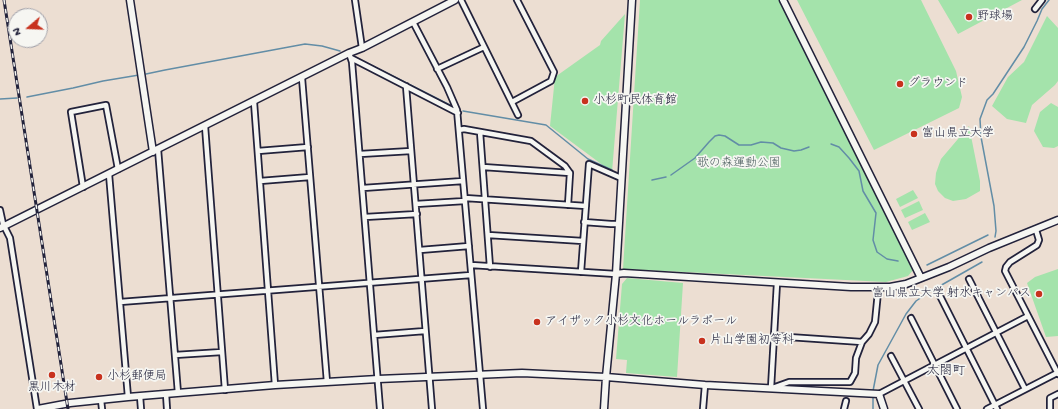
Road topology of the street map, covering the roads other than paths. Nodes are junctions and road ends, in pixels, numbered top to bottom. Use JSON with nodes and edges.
{"nodes":[{"id":1,"x":130,"y":0,"type":"edge"},
{"id":2,"x":355,"y":0,"type":"edge"},
{"id":3,"x":455,"y":0,"type":"edge"},
{"id":4,"x":461,"y":0,"type":"edge"},
{"id":5,"x":517,"y":0,"type":"edge"},
{"id":6,"x":632,"y":0,"type":"edge"},
{"id":7,"x":783,"y":0,"type":"edge"},
{"id":8,"x":1042,"y":0,"type":"edge"},
{"id":9,"x":1035,"y":9,"type":"dead end"},
{"id":10,"x":413,"y":22,"type":"junction"},
{"id":11,"x":484,"y":46,"type":"junction"},
{"id":12,"x":362,"y":48,"type":"junction"},
{"id":13,"x":350,"y":56,"type":"junction"},
{"id":14,"x":437,"y":69,"type":"junction"},
{"id":15,"x":302,"y":78,"type":"junction"},
{"id":16,"x":406,"y":86,"type":"junction"},
{"id":17,"x":254,"y":102,"type":"junction"},
{"id":18,"x":512,"y":102,"type":"junction"},
{"id":19,"x":458,"y":113,"type":"junction"},
{"id":20,"x":518,"y":115,"type":"dead end"},
{"id":21,"x":205,"y":126,"type":"junction"},
{"id":22,"x":459,"y":130,"type":"junction"},
{"id":23,"x":480,"y":132,"type":"junction"},
{"id":24,"x":308,"y":147,"type":"junction"},
{"id":25,"x":156,"y":150,"type":"junction"},
{"id":26,"x":258,"y":151,"type":"junction"},
{"id":27,"x":411,"y":152,"type":"junction"},
{"id":28,"x":360,"y":154,"type":"junction"},
{"id":29,"x":483,"y":167,"type":"junction"},
{"id":30,"x":118,"y":169,"type":"junction"},
{"id":31,"x":570,"y":173,"type":"junction"},
{"id":32,"x":109,"y":174,"type":"junction"},
{"id":33,"x":310,"y":177,"type":"junction"},
{"id":34,"x":621,"y":178,"type":"junction"},
{"id":35,"x":260,"y":181,"type":"junction"},
{"id":36,"x":464,"y":181,"type":"junction"},
{"id":37,"x":414,"y":185,"type":"junction"},
{"id":38,"x":83,"y":187,"type":"junction"},
{"id":39,"x":362,"y":188,"type":"junction"},
{"id":40,"x":465,"y":199,"type":"junction"},
{"id":41,"x":486,"y":199,"type":"junction"},
{"id":42,"x":416,"y":204,"type":"junction"},
{"id":43,"x":568,"y":205,"type":"junction"},
{"id":44,"x":586,"y":206,"type":"junction"},
{"id":45,"x":0,"y":210,"type":"edge"},
{"id":46,"x":417,"y":214,"type":"junction"},
{"id":47,"x":365,"y":217,"type":"junction"},
{"id":48,"x":1058,"y":220,"type":"edge"},
{"id":49,"x":584,"y":222,"type":"junction"},
{"id":50,"x":619,"y":224,"type":"junction"},
{"id":51,"x":2,"y":227,"type":"edge"},
{"id":52,"x":1036,"y":230,"type":"junction"},
{"id":53,"x":488,"y":235,"type":"junction"},
{"id":54,"x":583,"y":241,"type":"junction"},
{"id":55,"x":469,"y":246,"type":"junction"},
{"id":56,"x":420,"y":250,"type":"junction"},
{"id":57,"x":471,"y":265,"type":"junction"},
{"id":58,"x":490,"y":267,"type":"junction"},
{"id":59,"x":581,"y":272,"type":"junction"},
{"id":60,"x":616,"y":274,"type":"junction"},
{"id":61,"x":471,"y":275,"type":"junction"},
{"id":62,"x":921,"y":278,"type":"junction"},
{"id":63,"x":421,"y":279,"type":"junction"},
{"id":64,"x":969,"y":279,"type":"dead end"},
{"id":65,"x":370,"y":283,"type":"junction"},
{"id":66,"x":777,"y":283,"type":"junction"},
{"id":67,"x":319,"y":287,"type":"junction"},
{"id":68,"x":877,"y":288,"type":"junction"},
{"id":69,"x":269,"y":291,"type":"junction"},
{"id":70,"x":218,"y":295,"type":"junction"},
{"id":71,"x":940,"y":296,"type":"dead end"},
{"id":72,"x":171,"y":298,"type":"junction"},
{"id":73,"x":120,"y":302,"type":"junction"},
{"id":74,"x":1028,"y":316,"type":"junction"},
{"id":75,"x":911,"y":318,"type":"dead end"},
{"id":76,"x":425,"y":331,"type":"junction"},
{"id":77,"x":996,"y":333,"type":"junction"},
{"id":78,"x":374,"y":335,"type":"junction"},
{"id":79,"x":774,"y":336,"type":"junction"},
{"id":80,"x":862,"y":342,"type":"junction"},
{"id":81,"x":966,"y":349,"type":"junction"},
{"id":82,"x":222,"y":352,"type":"junction"},
{"id":83,"x":175,"y":355,"type":"junction"},
{"id":84,"x":891,"y":356,"type":"dead end"},
{"id":85,"x":935,"y":365,"type":"junction"},
{"id":86,"x":1058,"y":373,"type":"edge"},
{"id":87,"x":479,"y":374,"type":"junction"},
{"id":88,"x":429,"y":376,"type":"junction"},
{"id":89,"x":606,"y":377,"type":"junction"},
{"id":90,"x":378,"y":379,"type":"junction"},
{"id":91,"x":904,"y":381,"type":"junction"},
{"id":92,"x":327,"y":382,"type":"junction"},
{"id":93,"x":705,"y":384,"type":"junction"},
{"id":94,"x":275,"y":386,"type":"junction"},
{"id":95,"x":773,"y":388,"type":"junction"},
{"id":96,"x":1025,"y":389,"type":"junction"},
{"id":97,"x":225,"y":390,"type":"junction"},
{"id":98,"x":178,"y":393,"type":"junction"},
{"id":99,"x":875,"y":393,"type":"junction"},
{"id":100,"x":166,"y":394,"type":"junction"},
{"id":101,"x":1058,"y":394,"type":"edge"},
{"id":102,"x":140,"y":396,"type":"junction"},
{"id":103,"x":128,"y":397,"type":"junction"},
{"id":104,"x":101,"y":400,"type":"junction"},
{"id":105,"x":846,"y":401,"type":"dead end"},
{"id":106,"x":996,"y":407,"type":"edge"},
{"id":107,"x":38,"y":409,"type":"edge"},
{"id":108,"x":102,"y":409,"type":"edge"},
{"id":109,"x":141,"y":409,"type":"edge"},
{"id":110,"x":167,"y":409,"type":"edge"},
{"id":111,"x":380,"y":409,"type":"edge"},
{"id":112,"x":432,"y":409,"type":"edge"},
{"id":113,"x":483,"y":409,"type":"edge"},
{"id":114,"x":604,"y":409,"type":"edge"},
{"id":115,"x":702,"y":409,"type":"edge"},
{"id":116,"x":844,"y":409,"type":"edge"},
{"id":117,"x":884,"y":409,"type":"edge"},
{"id":118,"x":919,"y":409,"type":"edge"},
{"id":119,"x":957,"y":409,"type":"edge"},
{"id":120,"x":987,"y":409,"type":"edge"},
{"id":121,"x":1050,"y":409,"type":"edge"}],
"edges":[{"from":1,"to":25,"type":"street"},
{"from":2,"to":12,"type":"street"},
{"from":3,"to":10,"type":"street"},
{"from":4,"to":11,"type":"street"},
{"from":5,"to":18,"type":"street"},
{"from":6,"to":34,"type":"street"},
{"from":7,"to":62,"type":"street"},
{"from":8,"to":9,"type":"street"},
{"from":10,"to":12,"type":"street"},
{"from":10,"to":14,"type":"street"},
{"from":11,"to":14,"type":"street"},
{"from":11,"to":18,"type":"street"},
{"from":12,"to":13,"type":"street"},
{"from":13,"to":15,"type":"street"},
{"from":13,"to":16,"type":"street"},
{"from":13,"to":28,"type":"street"},
{"from":14,"to":19,"type":"street"},
{"from":15,"to":17,"type":"street"},
{"from":15,"to":24,"type":"street"},
{"from":16,"to":19,"type":"street"},
{"from":16,"to":27,"type":"street"},
{"from":17,"to":21,"type":"street"},
{"from":17,"to":26,"type":"street"},
{"from":18,"to":20,"type":"street"},
{"from":19,"to":22,"type":"street"},
{"from":21,"to":25,"type":"street"},
{"from":21,"to":70,"type":"street"},
{"from":22,"to":23,"type":"street"},
{"from":22,"to":36,"type":"street"},
{"from":23,"to":29,"type":"street"},
{"from":23,"to":31,"type":"street"},
{"from":24,"to":26,"type":"street"},
{"from":24,"to":33,"type":"street"},
{"from":25,"to":30,"type":"street"},
{"from":25,"to":72,"type":"street"},
{"from":26,"to":35,"type":"street"},
{"from":27,"to":28,"type":"street"},
{"from":27,"to":37,"type":"street"},
{"from":28,"to":39,"type":"street"},
{"from":29,"to":31,"type":"street"},
{"from":29,"to":41,"type":"street"},
{"from":30,"to":32,"type":"street"},
{"from":30,"to":38,"type":"street"},
{"from":31,"to":43,"type":"street"},
{"from":32,"to":38,"type":"street"},
{"from":32,"to":73,"type":"street"},
{"from":33,"to":35,"type":"street"},
{"from":33,"to":67,"type":"street"},
{"from":34,"to":44,"type":"street"},
{"from":34,"to":50,"type":"street"},
{"from":35,"to":69,"type":"street"},
{"from":36,"to":37,"type":"street"},
{"from":36,"to":40,"type":"street"},
{"from":37,"to":39,"type":"street"},
{"from":37,"to":42,"type":"street"},
{"from":38,"to":51,"type":"street"},
{"from":39,"to":47,"type":"street"},
{"from":40,"to":41,"type":"street"},
{"from":40,"to":42,"type":"street"},
{"from":40,"to":55,"type":"street"},
{"from":41,"to":43,"type":"street"},
{"from":41,"to":53,"type":"street"},
{"from":42,"to":46,"type":"street"},
{"from":43,"to":44,"type":"street"},
{"from":44,"to":49,"type":"street"},
{"from":45,"to":51,"type":"street"},
{"from":46,"to":47,"type":"street"},
{"from":46,"to":56,"type":"street"},
{"from":47,"to":65,"type":"street"},
{"from":48,"to":52,"type":"street"},
{"from":49,"to":50,"type":"street"},
{"from":49,"to":54,"type":"street"},
{"from":50,"to":60,"type":"street"},
{"from":51,"to":107,"type":"street"},
{"from":52,"to":62,"type":"street"},
{"from":52,"to":74,"type":"street"},
{"from":53,"to":54,"type":"street"},
{"from":53,"to":58,"type":"street"},
{"from":54,"to":59,"type":"street"},
{"from":55,"to":56,"type":"street"},
{"from":55,"to":57,"type":"street"},
{"from":56,"to":63,"type":"street"},
{"from":57,"to":58,"type":"street"},
{"from":57,"to":61,"type":"street"},
{"from":58,"to":59,"type":"street"},
{"from":59,"to":60,"type":"street"},
{"from":60,"to":66,"type":"street"},
{"from":60,"to":89,"type":"street"},
{"from":61,"to":63,"type":"street"},
{"from":61,"to":87,"type":"street"},
{"from":62,"to":68,"type":"street"},
{"from":63,"to":65,"type":"street"},
{"from":63,"to":76,"type":"street"},
{"from":64,"to":77,"type":"street"},
{"from":65,"to":67,"type":"street"},
{"from":65,"to":78,"type":"street"},
{"from":66,"to":68,"type":"street"},
{"from":66,"to":79,"type":"street"},
{"from":67,"to":69,"type":"street"},
{"from":67,"to":92,"type":"street"},
{"from":68,"to":80,"type":"street"},
{"from":69,"to":70,"type":"street"},
{"from":69,"to":94,"type":"street"},
{"from":70,"to":72,"type":"street"},
{"from":70,"to":82,"type":"street"},
{"from":71,"to":81,"type":"street"},
{"from":72,"to":73,"type":"street"},
{"from":72,"to":83,"type":"street"},
{"from":73,"to":103,"type":"street"},
{"from":74,"to":77,"type":"street"},
{"from":74,"to":86,"type":"street"},
{"from":75,"to":85,"type":"street"},
{"from":76,"to":78,"type":"street"},
{"from":76,"to":88,"type":"street"},
{"from":77,"to":81,"type":"street"},
{"from":77,"to":96,"type":"street"},
{"from":78,"to":90,"type":"street"},
{"from":79,"to":80,"type":"street"},
{"from":79,"to":95,"type":"street"},
{"from":80,"to":95,"type":"street"},
{"from":81,"to":85,"type":"street"},
{"from":81,"to":106,"type":"street"},
{"from":82,"to":83,"type":"street"},
{"from":82,"to":97,"type":"street"},
{"from":83,"to":98,"type":"street"},
{"from":84,"to":91,"type":"street"},
{"from":85,"to":91,"type":"street"},
{"from":85,"to":119,"type":"street"},
{"from":86,"to":96,"type":"street"},
{"from":87,"to":88,"type":"street"},
{"from":87,"to":89,"type":"street"},
{"from":87,"to":113,"type":"street"},
{"from":88,"to":90,"type":"street"},
{"from":88,"to":112,"type":"street"},
{"from":89,"to":93,"type":"street"},
{"from":89,"to":114,"type":"street"},
{"from":90,"to":92,"type":"street"},
{"from":90,"to":111,"type":"street"},
{"from":91,"to":99,"type":"street"},
{"from":91,"to":118,"type":"street"},
{"from":92,"to":94,"type":"street"},
{"from":93,"to":95,"type":"street"},
{"from":93,"to":115,"type":"street"},
{"from":94,"to":97,"type":"street"},
{"from":95,"to":99,"type":"street"},
{"from":96,"to":106,"type":"street"},
{"from":97,"to":98,"type":"street"},
{"from":98,"to":100,"type":"street"},
{"from":99,"to":117,"type":"street"},
{"from":100,"to":102,"type":"street"},
{"from":100,"to":110,"type":"street"},
{"from":101,"to":121,"type":"street"},
{"from":102,"to":103,"type":"street"},
{"from":102,"to":109,"type":"street"},
{"from":103,"to":104,"type":"street"},
{"from":104,"to":107,"type":"street"},
{"from":104,"to":108,"type":"street"},
{"from":105,"to":116,"type":"street"},
{"from":106,"to":120,"type":"street"}]}
